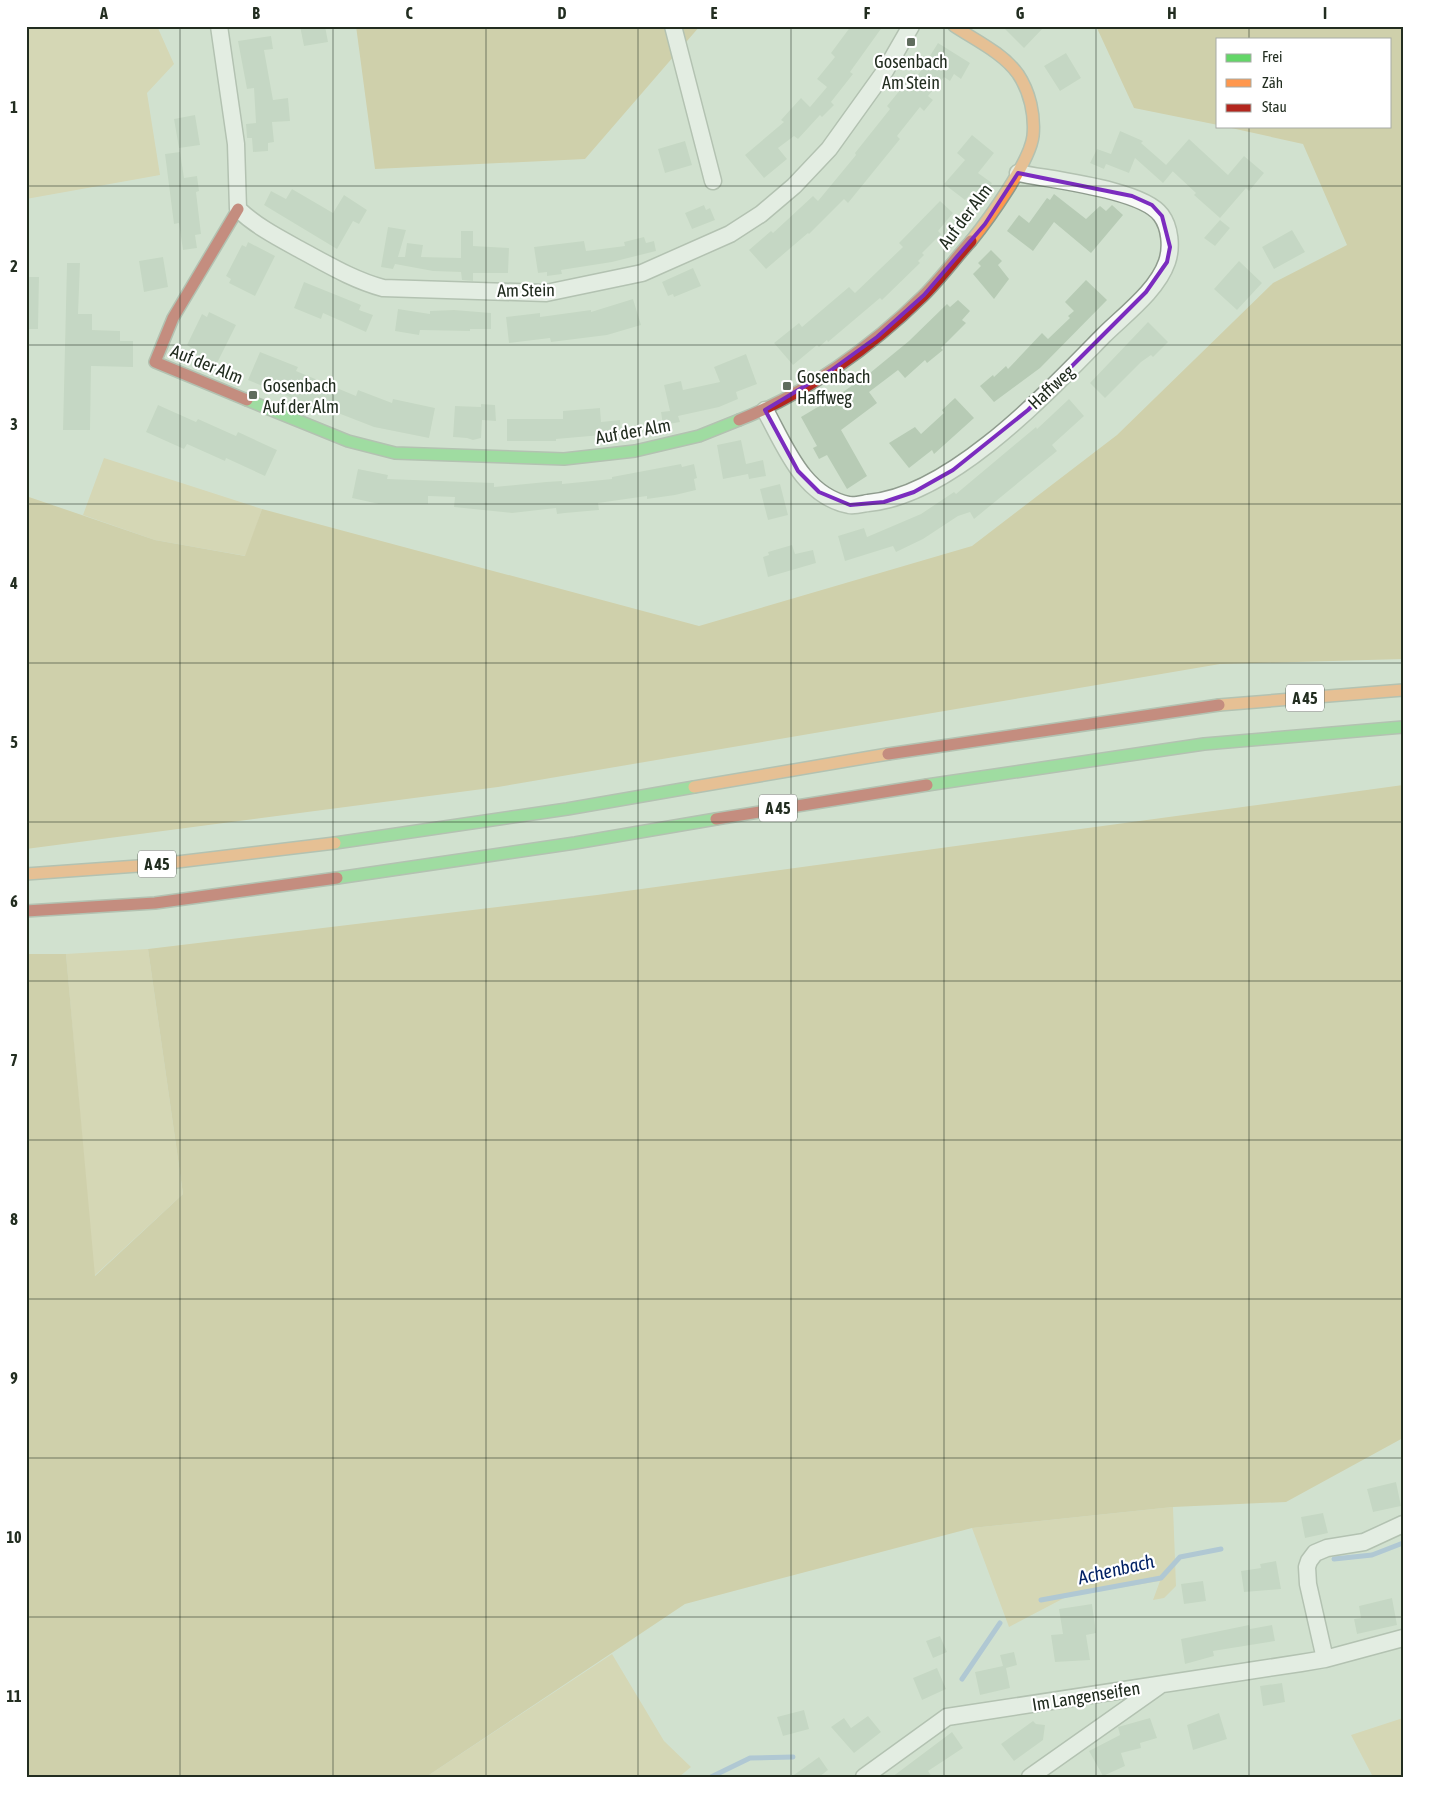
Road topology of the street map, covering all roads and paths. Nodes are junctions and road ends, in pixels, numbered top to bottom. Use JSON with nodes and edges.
{"nodes":[{"id":1,"x":219,"y":26,"type":"edge"},
{"id":2,"x":673,"y":26,"type":"edge"},
{"id":3,"x":911,"y":26,"type":"edge"},
{"id":4,"x":954,"y":26,"type":"edge"},
{"id":5,"x":1018,"y":173,"type":"junction"},
{"id":6,"x":713,"y":181,"type":"dead end"},
{"id":7,"x":238,"y":209,"type":"junction"},
{"id":8,"x":765,"y":410,"type":"junction"},
{"id":9,"x":1403,"y":690,"type":"edge"},
{"id":10,"x":1403,"y":727,"type":"edge"},
{"id":11,"x":26,"y":874,"type":"edge"},
{"id":12,"x":26,"y":912,"type":"edge"},
{"id":13,"x":1403,"y":1524,"type":"edge"},
{"id":14,"x":1403,"y":1638,"type":"edge"},
{"id":15,"x":1325,"y":1659,"type":"junction"},
{"id":16,"x":1162,"y":1684,"type":"junction"},
{"id":17,"x":864,"y":1777,"type":"edge"},
{"id":18,"x":1030,"y":1777,"type":"edge"}],
"edges":[{"from":1,"to":7,"type":"street"},
{"from":2,"to":6,"type":"street"},
{"from":3,"to":7,"type":"street","name":"Am Stein"},
{"from":4,"to":5,"type":"main road","name":"Auf der Alm"},
{"from":5,"to":8,"type":"main road","name":"Auf der Alm"},
{"from":5,"to":8,"type":"street","name":"Haffweg"},
{"from":7,"to":8,"type":"main road","name":"Auf der Alm"},
{"from":9,"to":11,"type":"main road","number":"A 45"},
{"from":10,"to":12,"type":"main road","number":"A 45"},
{"from":13,"to":15,"type":"street"},
{"from":14,"to":15,"type":"street","name":"Im Langenseifen"},
{"from":15,"to":16,"type":"street","name":"Im Langenseifen"},
{"from":16,"to":17,"type":"street","name":"Im Langenseifen"},
{"from":16,"to":18,"type":"street"}]}
